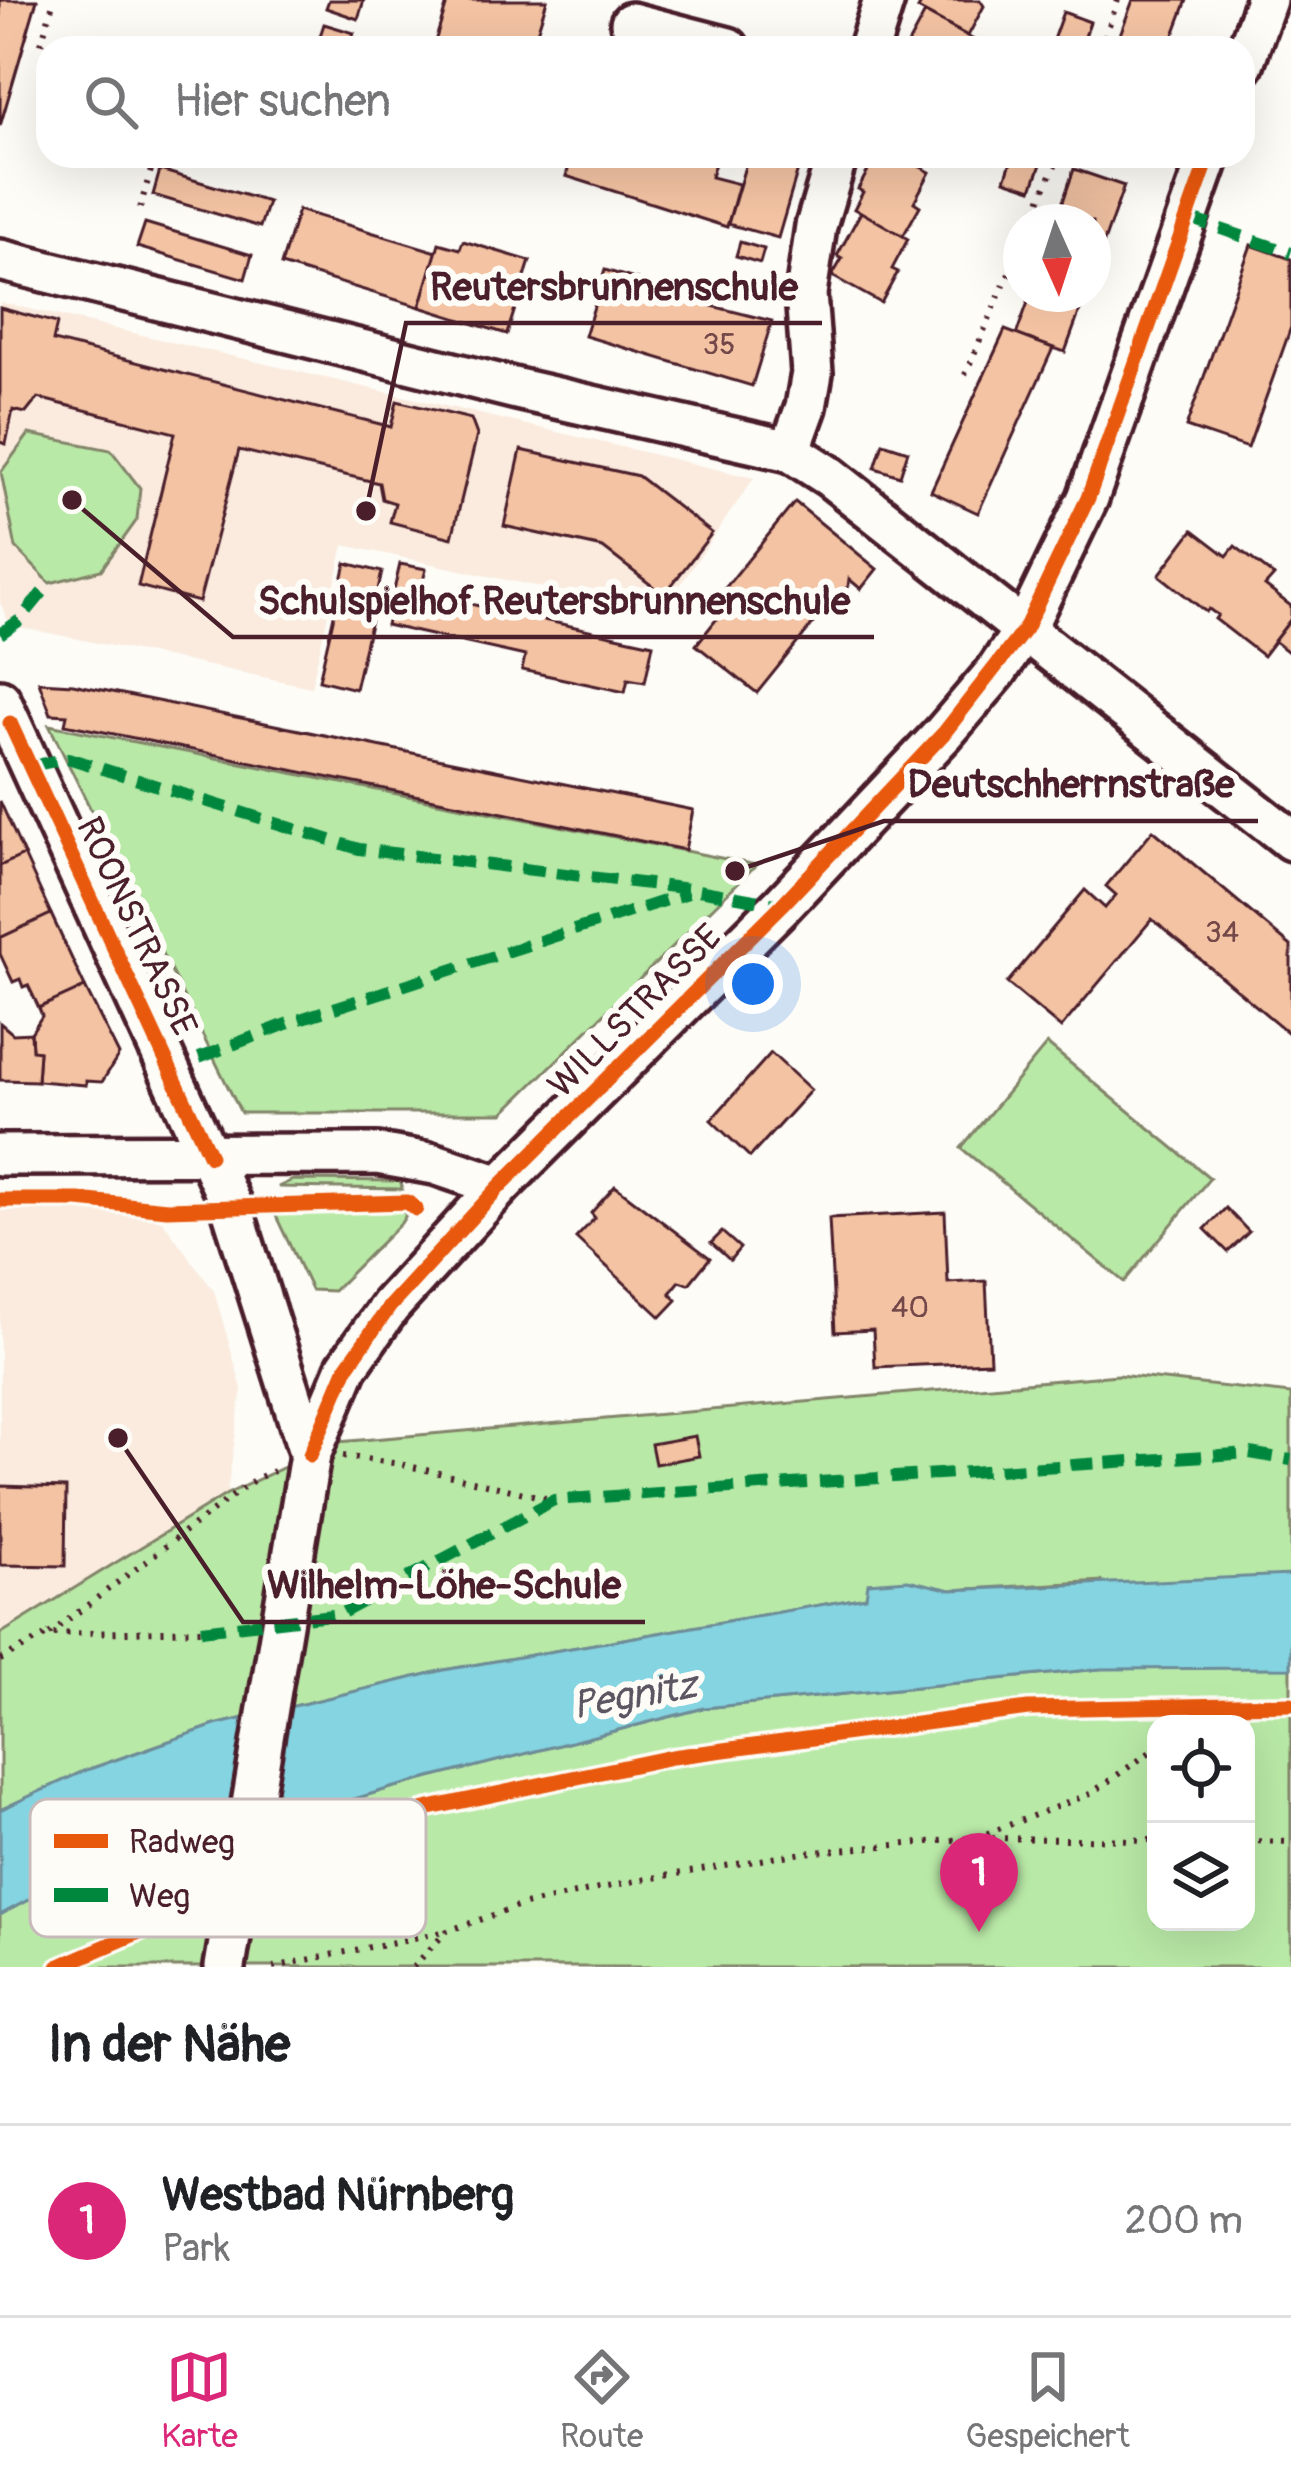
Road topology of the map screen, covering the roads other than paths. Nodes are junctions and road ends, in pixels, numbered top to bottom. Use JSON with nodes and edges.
{"nodes":[{"id":1,"x":884,"y":0,"type":"edge"},
{"id":2,"x":1266,"y":0,"type":"edge"},
{"id":3,"x":632,"y":23,"type":"dead end"},
{"id":4,"x":682,"y":36,"type":"edge"},
{"id":5,"x":873,"y":36,"type":"edge"},
{"id":6,"x":1253,"y":36,"type":"edge"},
{"id":7,"x":833,"y":168,"type":"edge"},
{"id":8,"x":1205,"y":168,"type":"edge"},
{"id":9,"x":0,"y":260,"type":"edge"},
{"id":10,"x":790,"y":451,"type":"junction"},
{"id":11,"x":1025,"y":629,"type":"junction"},
{"id":12,"x":3,"y":718,"type":"edge"},
{"id":13,"x":1291,"y":840,"type":"edge"},
{"id":14,"x":0,"y":1155,"type":"edge"},
{"id":15,"x":210,"y":1156,"type":"junction"},
{"id":16,"x":500,"y":1186,"type":"junction"},
{"id":17,"x":310,"y":1455,"type":"junction"},
{"id":18,"x":253,"y":1799,"type":"edge"},
{"id":19,"x":230,"y":1937,"type":"edge"},
{"id":20,"x":225,"y":1967,"type":"edge"}],
"edges":[{"from":1,"to":5,"type":"street"},
{"from":2,"to":6,"type":"street"},
{"from":3,"to":4,"type":"street"},
{"from":7,"to":10,"type":"street"},
{"from":8,"to":11,"type":"street","name":"WILLSTRASSE"},
{"from":9,"to":10,"type":"street"},
{"from":10,"to":11,"type":"street"},
{"from":11,"to":13,"type":"street"},
{"from":11,"to":16,"type":"street","name":"WILLSTRASSE"},
{"from":12,"to":15,"type":"street","name":"ROONSTRASSE"},
{"from":14,"to":15,"type":"street"},
{"from":15,"to":16,"type":"street"},
{"from":15,"to":17,"type":"street","name":"ROONSTRASSE"},
{"from":16,"to":17,"type":"street","name":"WILLSTRASSE"},
{"from":17,"to":18,"type":"street","name":"WILLSTRASSE"},
{"from":19,"to":20,"type":"street","name":"WILLSTRASSE"}]}
